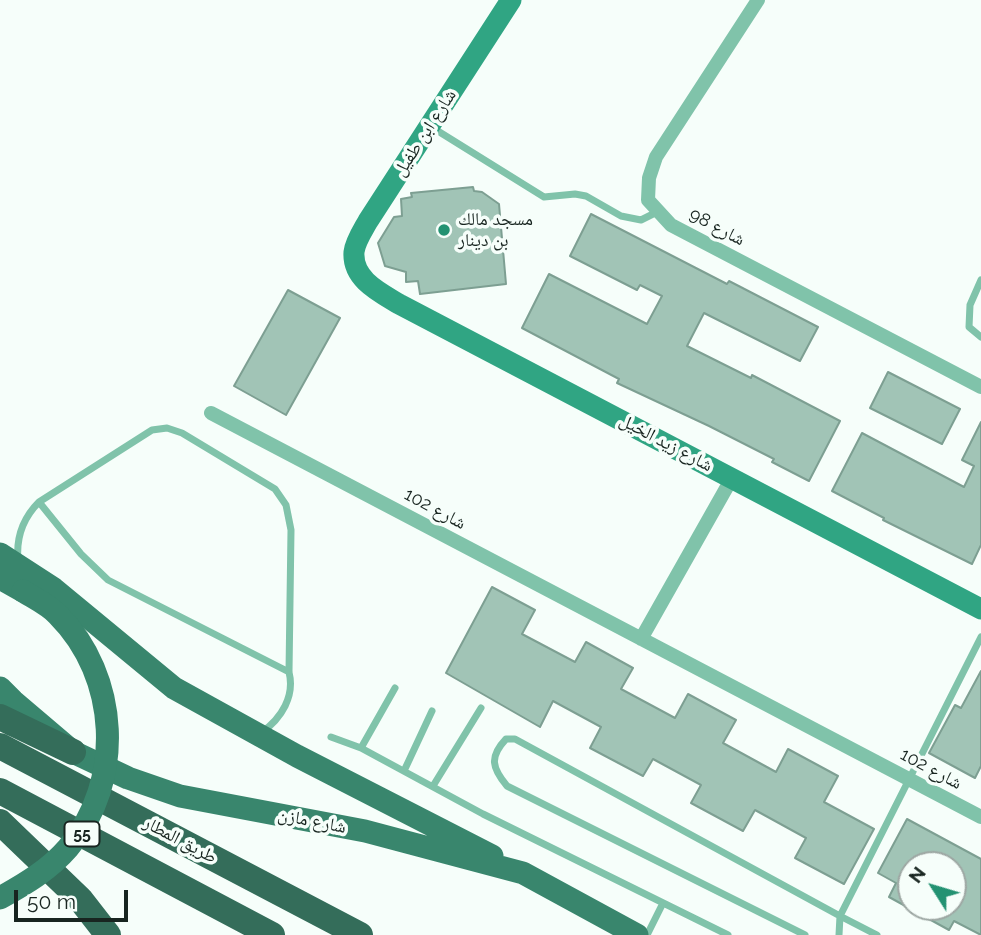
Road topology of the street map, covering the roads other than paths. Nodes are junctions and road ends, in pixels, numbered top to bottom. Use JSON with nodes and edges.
{"nodes":[{"id":1,"x":512,"y":0,"type":"edge"},
{"id":2,"x":758,"y":0,"type":"edge"},
{"id":3,"x":430,"y":125,"type":"junction"},
{"id":4,"x":657,"y":212,"type":"junction"},
{"id":5,"x":356,"y":271,"type":"joint"},
{"id":6,"x":981,"y":279,"type":"edge"},
{"id":7,"x":981,"y":337,"type":"edge"},
{"id":8,"x":981,"y":387,"type":"edge"},
{"id":9,"x":212,"y":413,"type":"dead end"},
{"id":10,"x":732,"y":478,"type":"junction"},
{"id":11,"x":39,"y":502,"type":"junction"},
{"id":12,"x":6,"y":565,"type":"edge"},
{"id":13,"x":981,"y":609,"type":"edge"},
{"id":14,"x":981,"y":637,"type":"edge"},
{"id":15,"x":641,"y":639,"type":"junction"},
{"id":16,"x":289,"y":672,"type":"junction"},
{"id":17,"x":0,"y":688,"type":"edge"},
{"id":18,"x":395,"y":688,"type":"dead end"},
{"id":19,"x":481,"y":708,"type":"dead end"},
{"id":20,"x":432,"y":710,"type":"dead end"},
{"id":21,"x":0,"y":717,"type":"edge"},
{"id":22,"x":257,"y":735,"type":"junction"},
{"id":23,"x":331,"y":737,"type":"dead end"},
{"id":24,"x":0,"y":746,"type":"edge"},
{"id":25,"x":361,"y":748,"type":"junction"},
{"id":26,"x":73,"y":752,"type":"junction"},
{"id":27,"x":404,"y":771,"type":"junction"},
{"id":28,"x":909,"y":779,"type":"junction"},
{"id":29,"x":433,"y":786,"type":"junction"},
{"id":30,"x":0,"y":791,"type":"edge"},
{"id":31,"x":981,"y":817,"type":"edge"},
{"id":32,"x":0,"y":822,"type":"edge"},
{"id":33,"x":523,"y":873,"type":"junction"},
{"id":34,"x":0,"y":898,"type":"edge"},
{"id":35,"x":663,"y":903,"type":"junction"},
{"id":36,"x":840,"y":916,"type":"junction"},
{"id":37,"x":108,"y":935,"type":"edge"},
{"id":38,"x":272,"y":935,"type":"edge"},
{"id":39,"x":360,"y":935,"type":"edge"},
{"id":40,"x":638,"y":935,"type":"edge"},
{"id":41,"x":647,"y":935,"type":"edge"},
{"id":42,"x":728,"y":935,"type":"edge"},
{"id":43,"x":805,"y":935,"type":"edge"},
{"id":44,"x":839,"y":935,"type":"edge"},
{"id":45,"x":877,"y":935,"type":"edge"}],
"edges":[{"from":1,"to":3,"type":"street","name":"شارع ابن طفيل"},
{"from":2,"to":4,"type":"street"},
{"from":3,"to":4,"type":"lane"},
{"from":3,"to":5,"type":"street","name":"شارع ابن طفيل"},
{"from":4,"to":8,"type":"street","name":"شارع 98"},
{"from":5,"to":10,"type":"street","name":"شارع زيد الخيل"},
{"from":6,"to":7,"type":"lane"},
{"from":9,"to":15,"type":"street","name":"شارع 102"},
{"from":10,"to":13,"type":"street","name":"شارع زيد الخيل"},
{"from":10,"to":15,"type":"street"},
{"from":11,"to":12,"type":"lane"},
{"from":11,"to":16,"type":"lane"},
{"from":11,"to":16,"type":"lane"},
{"from":12,"to":22,"type":"main road"},
{"from":12,"to":34,"type":"main road","bridge":true},
{"from":14,"to":28,"type":"lane"},
{"from":15,"to":28,"type":"street","name":"شارع 102"},
{"from":16,"to":22,"type":"lane"},
{"from":17,"to":26,"type":"main road","name":"شارع مازن"},
{"from":18,"to":25,"type":"lane"},
{"from":19,"to":29,"type":"lane"},
{"from":20,"to":27,"type":"lane"},
{"from":21,"to":26,"type":"highway"},
{"from":22,"to":33,"type":"main road"},
{"from":23,"to":25,"type":"lane"},
{"from":24,"to":39,"type":"highway","name":"طريق المطار","number":"55"},
{"from":25,"to":27,"type":"lane"},
{"from":26,"to":33,"type":"main road","name":"شارع مازن"},
{"from":27,"to":29,"type":"lane"},
{"from":28,"to":31,"type":"street","name":"شارع 102"},
{"from":28,"to":36,"type":"lane"},
{"from":29,"to":35,"type":"lane"},
{"from":30,"to":38,"type":"highway","number":"55"},
{"from":32,"to":37,"type":"highway"},
{"from":33,"to":40,"type":"main road","name":"شارع مازن"},
{"from":35,"to":41,"type":"lane"},
{"from":35,"to":42,"type":"lane"},
{"from":36,"to":43,"type":"lane"},
{"from":36,"to":44,"type":"lane"},
{"from":36,"to":45,"type":"lane"}]}
